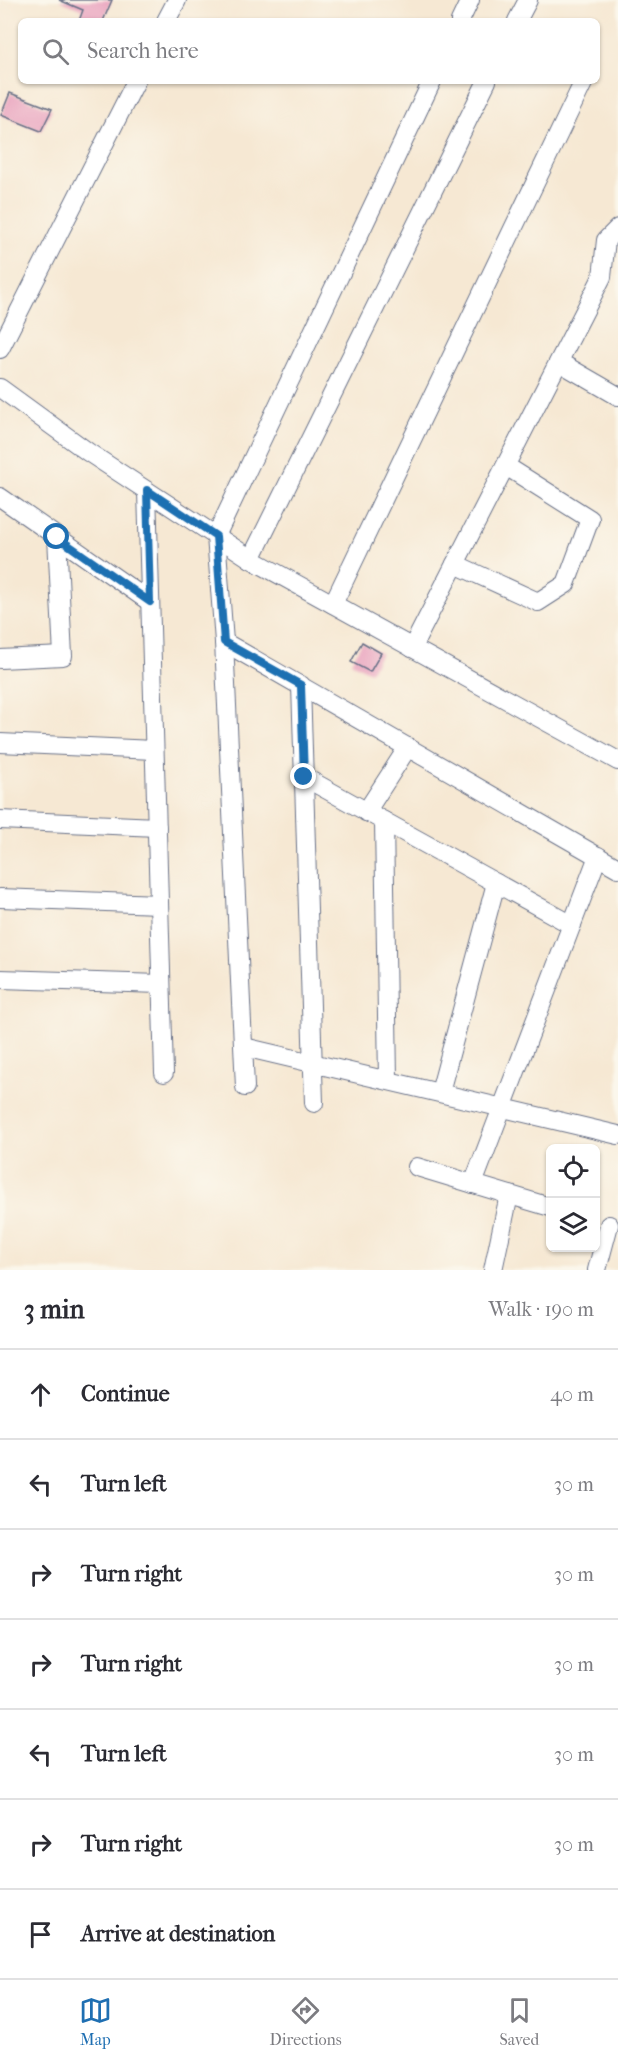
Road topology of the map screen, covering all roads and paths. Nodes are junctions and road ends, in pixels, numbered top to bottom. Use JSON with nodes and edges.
{"nodes":[{"id":1,"x":177,"y":0,"type":"edge"},
{"id":2,"x":470,"y":0,"type":"edge"},
{"id":3,"x":528,"y":0,"type":"edge"},
{"id":4,"x":168,"y":18,"type":"edge"},
{"id":5,"x":461,"y":18,"type":"edge"},
{"id":6,"x":519,"y":18,"type":"edge"},
{"id":7,"x":134,"y":84,"type":"edge"},
{"id":8,"x":431,"y":84,"type":"edge"},
{"id":9,"x":487,"y":84,"type":"edge"},
{"id":10,"x":583,"y":84,"type":"edge"},
{"id":11,"x":618,"y":228,"type":"edge"},
{"id":12,"x":0,"y":349,"type":"edge"},
{"id":13,"x":559,"y":362,"type":"junction"},
{"id":14,"x":0,"y":388,"type":"edge"},
{"id":15,"x":618,"y":396,"type":"edge"},
{"id":16,"x":506,"y":466,"type":"junction"},
{"id":17,"x":147,"y":490,"type":"junction"},
{"id":18,"x":0,"y":497,"type":"edge"},
{"id":19,"x":216,"y":536,"type":"junction"},
{"id":20,"x":57,"y":537,"type":"junction"},
{"id":21,"x":251,"y":559,"type":"junction"},
{"id":22,"x":455,"y":564,"type":"junction"},
{"id":23,"x":150,"y":602,"type":"junction"},
{"id":24,"x":333,"y":604,"type":"junction"},
{"id":25,"x":224,"y":642,"type":"junction"},
{"id":26,"x":412,"y":648,"type":"junction"},
{"id":27,"x":0,"y":659,"type":"edge"},
{"id":28,"x":301,"y":685,"type":"junction"},
{"id":29,"x":0,"y":743,"type":"edge"},
{"id":30,"x":408,"y":747,"type":"junction"},
{"id":31,"x":154,"y":750,"type":"junction"},
{"id":32,"x":618,"y":761,"type":"edge"},
{"id":33,"x":304,"y":777,"type":"junction"},
{"id":34,"x":366,"y":812,"type":"junction"},
{"id":35,"x":0,"y":820,"type":"edge"},
{"id":36,"x":384,"y":821,"type":"junction"},
{"id":37,"x":157,"y":827,"type":"junction"},
{"id":38,"x":598,"y":856,"type":"junction"},
{"id":39,"x":618,"y":868,"type":"edge"},
{"id":40,"x":496,"y":883,"type":"junction"},
{"id":41,"x":0,"y":898,"type":"edge"},
{"id":42,"x":159,"y":904,"type":"junction"},
{"id":43,"x":572,"y":925,"type":"junction"},
{"id":44,"x":0,"y":979,"type":"edge"},
{"id":45,"x":161,"y":984,"type":"junction"},
{"id":46,"x":244,"y":1047,"type":"junction"},
{"id":47,"x":313,"y":1062,"type":"junction"},
{"id":48,"x":164,"y":1074,"type":"dead end"},
{"id":49,"x":388,"y":1080,"type":"junction"},
{"id":50,"x":245,"y":1087,"type":"dead end"},
{"id":51,"x":440,"y":1092,"type":"junction"},
{"id":52,"x":314,"y":1103,"type":"dead end"},
{"id":53,"x":503,"y":1107,"type":"junction"},
{"id":54,"x":618,"y":1135,"type":"edge"},
{"id":55,"x":417,"y":1167,"type":"dead end"},
{"id":56,"x":473,"y":1184,"type":"junction"},
{"id":57,"x":509,"y":1195,"type":"junction"},
{"id":58,"x":546,"y":1206,"type":"edge"},
{"id":59,"x":608,"y":1224,"type":"edge"},
{"id":60,"x":493,"y":1270,"type":"edge"},
{"id":61,"x":597,"y":1270,"type":"edge"}],
"edges":[{"from":1,"to":4,"type":"street"},
{"from":2,"to":5,"type":"street"},
{"from":3,"to":6,"type":"street"},
{"from":7,"to":12,"type":"street"},
{"from":8,"to":19,"type":"street"},
{"from":9,"to":21,"type":"street"},
{"from":10,"to":24,"type":"street"},
{"from":11,"to":13,"type":"street"},
{"from":13,"to":15,"type":"street"},
{"from":13,"to":16,"type":"street"},
{"from":14,"to":17,"type":"street"},
{"from":16,"to":22,"type":"street"},
{"from":16,"to":22,"type":"street"},
{"from":17,"to":19,"type":"street"},
{"from":17,"to":23,"type":"street"},
{"from":18,"to":20,"type":"street"},
{"from":19,"to":21,"type":"street"},
{"from":19,"to":25,"type":"street"},
{"from":20,"to":23,"type":"street"},
{"from":20,"to":27,"type":"street"},
{"from":21,"to":24,"type":"street"},
{"from":22,"to":26,"type":"street"},
{"from":23,"to":31,"type":"street"},
{"from":24,"to":26,"type":"street"},
{"from":25,"to":28,"type":"street"},
{"from":25,"to":46,"type":"street"},
{"from":26,"to":32,"type":"street"},
{"from":28,"to":30,"type":"street"},
{"from":28,"to":33,"type":"street"},
{"from":29,"to":31,"type":"street"},
{"from":30,"to":34,"type":"street"},
{"from":30,"to":38,"type":"street"},
{"from":31,"to":37,"type":"street"},
{"from":33,"to":34,"type":"street"},
{"from":33,"to":47,"type":"street"},
{"from":34,"to":36,"type":"street"},
{"from":35,"to":37,"type":"street"},
{"from":36,"to":40,"type":"street"},
{"from":36,"to":49,"type":"street"},
{"from":37,"to":42,"type":"street"},
{"from":38,"to":39,"type":"street"},
{"from":38,"to":43,"type":"street"},
{"from":40,"to":43,"type":"street"},
{"from":40,"to":51,"type":"street"},
{"from":41,"to":42,"type":"street"},
{"from":42,"to":45,"type":"street"},
{"from":43,"to":53,"type":"street"},
{"from":44,"to":45,"type":"street"},
{"from":45,"to":48,"type":"street"},
{"from":46,"to":47,"type":"street"},
{"from":46,"to":50,"type":"street"},
{"from":47,"to":49,"type":"street"},
{"from":47,"to":52,"type":"street"},
{"from":49,"to":51,"type":"street"},
{"from":51,"to":53,"type":"street"},
{"from":53,"to":54,"type":"street"},
{"from":53,"to":56,"type":"street"},
{"from":55,"to":56,"type":"street"},
{"from":56,"to":57,"type":"street"},
{"from":57,"to":58,"type":"street"},
{"from":57,"to":60,"type":"street"},
{"from":59,"to":61,"type":"street"}]}
